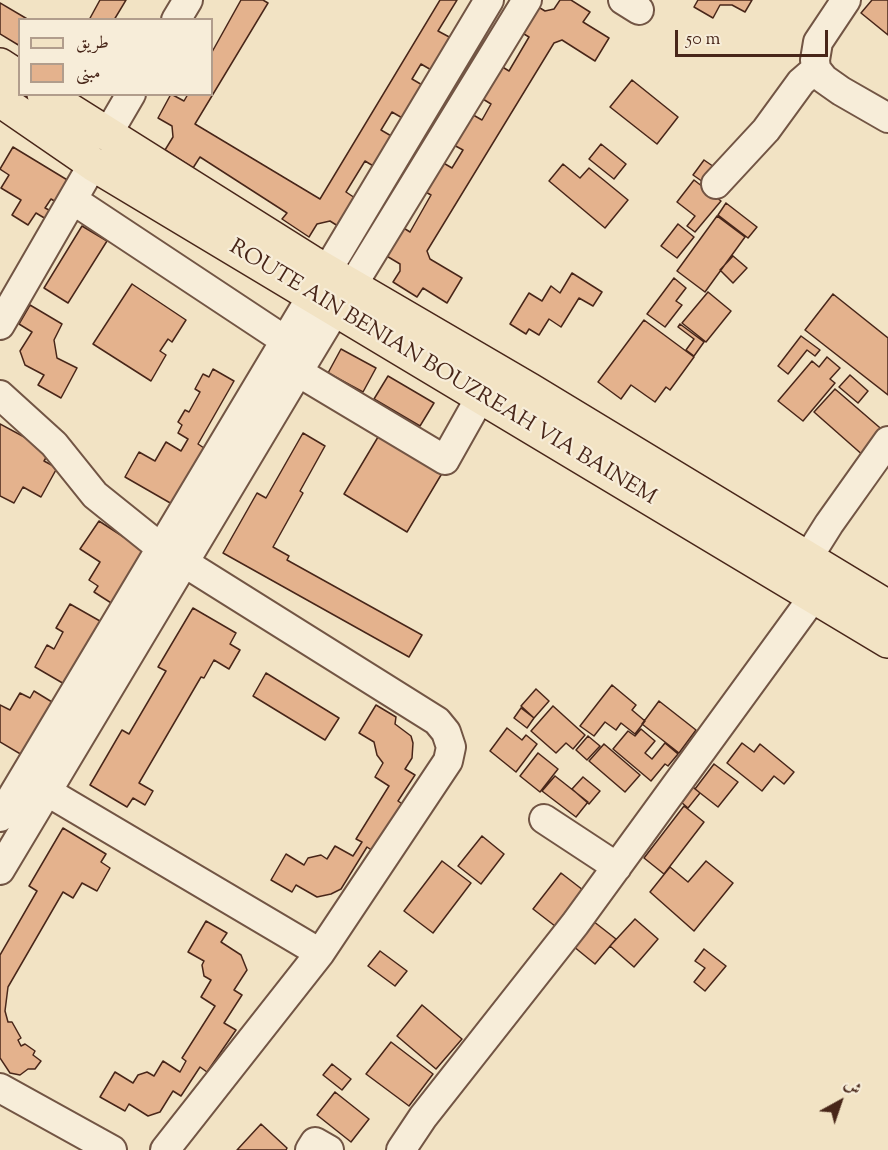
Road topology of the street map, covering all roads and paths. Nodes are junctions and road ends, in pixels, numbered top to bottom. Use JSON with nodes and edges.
{"nodes":[{"id":1,"x":188,"y":0,"type":"edge"},
{"id":2,"x":489,"y":0,"type":"edge"},
{"id":3,"x":527,"y":0,"type":"edge"},
{"id":4,"x":846,"y":0,"type":"edge"},
{"id":5,"x":177,"y":18,"type":"edge"},
{"id":6,"x":0,"y":65,"type":"edge"},
{"id":7,"x":816,"y":69,"type":"junction"},
{"id":8,"x":18,"y":77,"type":"edge"},
{"id":9,"x":47,"y":96,"type":"edge"},
{"id":10,"x":130,"y":96,"type":"edge"},
{"id":11,"x":0,"y":100,"type":"edge"},
{"id":12,"x":888,"y":118,"type":"edge"},
{"id":13,"x":107,"y":135,"type":"junction"},
{"id":14,"x":93,"y":164,"type":"junction"},
{"id":15,"x":716,"y":184,"type":"dead end"},
{"id":16,"x":73,"y":200,"type":"junction"},
{"id":17,"x":332,"y":290,"type":"junction"},
{"id":18,"x":0,"y":325,"type":"edge"},
{"id":19,"x":297,"y":356,"type":"junction"},
{"id":20,"x":0,"y":395,"type":"edge"},
{"id":21,"x":481,"y":396,"type":"junction"},
{"id":22,"x":888,"y":441,"type":"edge"},
{"id":23,"x":172,"y":555,"type":"junction"},
{"id":24,"x":807,"y":559,"type":"junction"},
{"id":25,"x":814,"y":596,"type":"junction"},
{"id":26,"x":888,"y":608,"type":"edge"},
{"id":27,"x":888,"y":641,"type":"edge"},
{"id":28,"x":25,"y":793,"type":"edge"},
{"id":29,"x":0,"y":817,"type":"edge"},
{"id":30,"x":544,"y":819,"type":"dead end"},
{"id":31,"x":616,"y":867,"type":"junction"},
{"id":32,"x":0,"y":870,"type":"edge"},
{"id":33,"x":320,"y":953,"type":"junction"},
{"id":34,"x":0,"y":1088,"type":"edge"},
{"id":35,"x":404,"y":1149,"type":"edge"},
{"id":36,"x":112,"y":1150,"type":"edge"},
{"id":37,"x":165,"y":1150,"type":"edge"},
{"id":38,"x":310,"y":1150,"type":"edge"},
{"id":39,"x":329,"y":1150,"type":"edge"}],
"edges":[{"from":1,"to":5,"type":"street"},
{"from":2,"to":17,"type":"street"},
{"from":3,"to":17,"type":"street"},
{"from":4,"to":7,"type":"street"},
{"from":6,"to":8,"type":"main road"},
{"from":7,"to":12,"type":"street"},
{"from":7,"to":15,"type":"street"},
{"from":9,"to":13,"type":"main road","name":"ROUTE AIN BENIAN BOUZREAH VIA BAINEM"},
{"from":10,"to":13,"type":"street"},
{"from":11,"to":14,"type":"main road","name":"ROUTE AIN BENIAN BOUZREAH VIA BAINEM"},
{"from":13,"to":17,"type":"main road","name":"ROUTE AIN BENIAN BOUZREAH VIA BAINEM"},
{"from":14,"to":16,"type":"street"},
{"from":14,"to":17,"type":"main road","name":"ROUTE AIN BENIAN BOUZREAH VIA BAINEM"},
{"from":16,"to":18,"type":"street"},
{"from":16,"to":19,"type":"street"},
{"from":17,"to":19,"type":"street"},
{"from":17,"to":21,"type":"main road","name":"ROUTE AIN BENIAN BOUZREAH VIA BAINEM"},
{"from":17,"to":24,"type":"main road","name":"ROUTE AIN BENIAN BOUZREAH VIA BAINEM"},
{"from":19,"to":21,"type":"street"},
{"from":19,"to":23,"type":"street"},
{"from":20,"to":23,"type":"street"},
{"from":21,"to":25,"type":"main road","name":"ROUTE AIN BENIAN BOUZREAH VIA BAINEM"},
{"from":22,"to":24,"type":"street"},
{"from":23,"to":28,"type":"street"},
{"from":23,"to":33,"type":"street"},
{"from":24,"to":26,"type":"main road","name":"ROUTE AIN BENIAN BOUZREAH VIA BAINEM"},
{"from":25,"to":27,"type":"main road","name":"ROUTE AIN BENIAN BOUZREAH VIA BAINEM"},
{"from":25,"to":31,"type":"street"},
{"from":28,"to":29,"type":"street"},
{"from":28,"to":32,"type":"street"},
{"from":28,"to":33,"type":"street"},
{"from":30,"to":31,"type":"street"},
{"from":31,"to":35,"type":"street"},
{"from":33,"to":37,"type":"street"},
{"from":34,"to":36,"type":"street"},
{"from":38,"to":39,"type":"street"}]}
